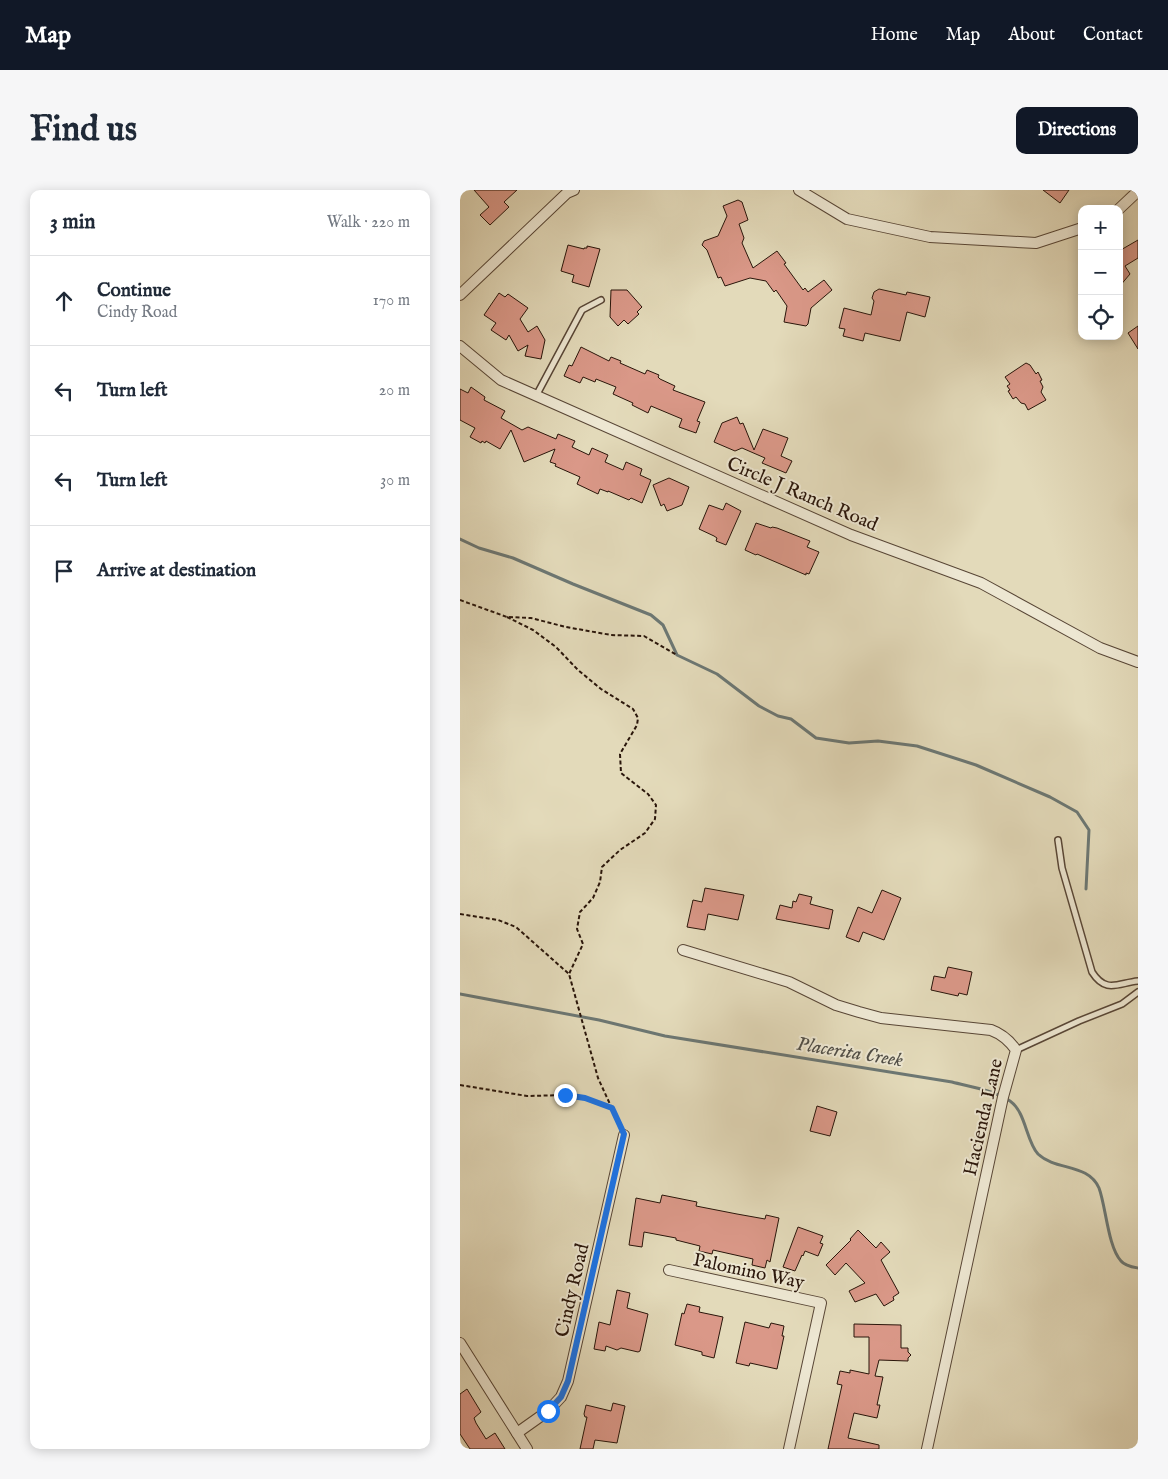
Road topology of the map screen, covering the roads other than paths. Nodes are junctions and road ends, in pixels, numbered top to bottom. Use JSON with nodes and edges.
{"nodes":[{"id":1,"x":574,"y":190,"type":"edge"},
{"id":2,"x":799,"y":190,"type":"edge"},
{"id":3,"x":1138,"y":191,"type":"edge"},
{"id":4,"x":1123,"y":205,"type":"edge"},
{"id":5,"x":1078,"y":229,"type":"edge"},
{"id":6,"x":460,"y":295,"type":"edge"},
{"id":7,"x":601,"y":300,"type":"dead end"},
{"id":8,"x":460,"y":346,"type":"edge"},
{"id":9,"x":536,"y":396,"type":"junction"},
{"id":10,"x":1138,"y":662,"type":"edge"},
{"id":11,"x":1058,"y":840,"type":"dead end"},
{"id":12,"x":684,"y":950,"type":"dead end"},
{"id":13,"x":1138,"y":981,"type":"edge"},
{"id":14,"x":1138,"y":992,"type":"edge"},
{"id":15,"x":1016,"y":1050,"type":"junction"},
{"id":16,"x":624,"y":1134,"type":"road end"},
{"id":17,"x":669,"y":1270,"type":"dead end"},
{"id":18,"x":460,"y":1343,"type":"edge"},
{"id":19,"x":517,"y":1433,"type":"junction"},
{"id":20,"x":528,"y":1449,"type":"edge"},
{"id":21,"x":789,"y":1449,"type":"edge"},
{"id":22,"x":927,"y":1449,"type":"edge"}],
"edges":[{"from":1,"to":6,"type":"street"},
{"from":2,"to":5,"type":"street"},
{"from":3,"to":4,"type":"street"},
{"from":7,"to":9,"type":"lane"},
{"from":8,"to":9,"type":"street","name":"Circle J Ranch Road"},
{"from":9,"to":10,"type":"street","name":"Circle J Ranch Road"},
{"from":11,"to":13,"type":"lane"},
{"from":12,"to":15,"type":"street","name":"Hacienda Lane"},
{"from":14,"to":15,"type":"lane"},
{"from":15,"to":22,"type":"street","name":"Hacienda Lane"},
{"from":16,"to":19,"type":"street","name":"Cindy Road"},
{"from":17,"to":21,"type":"street","name":"Palomino Way"},
{"from":18,"to":19,"type":"street"},
{"from":19,"to":20,"type":"street"}]}
